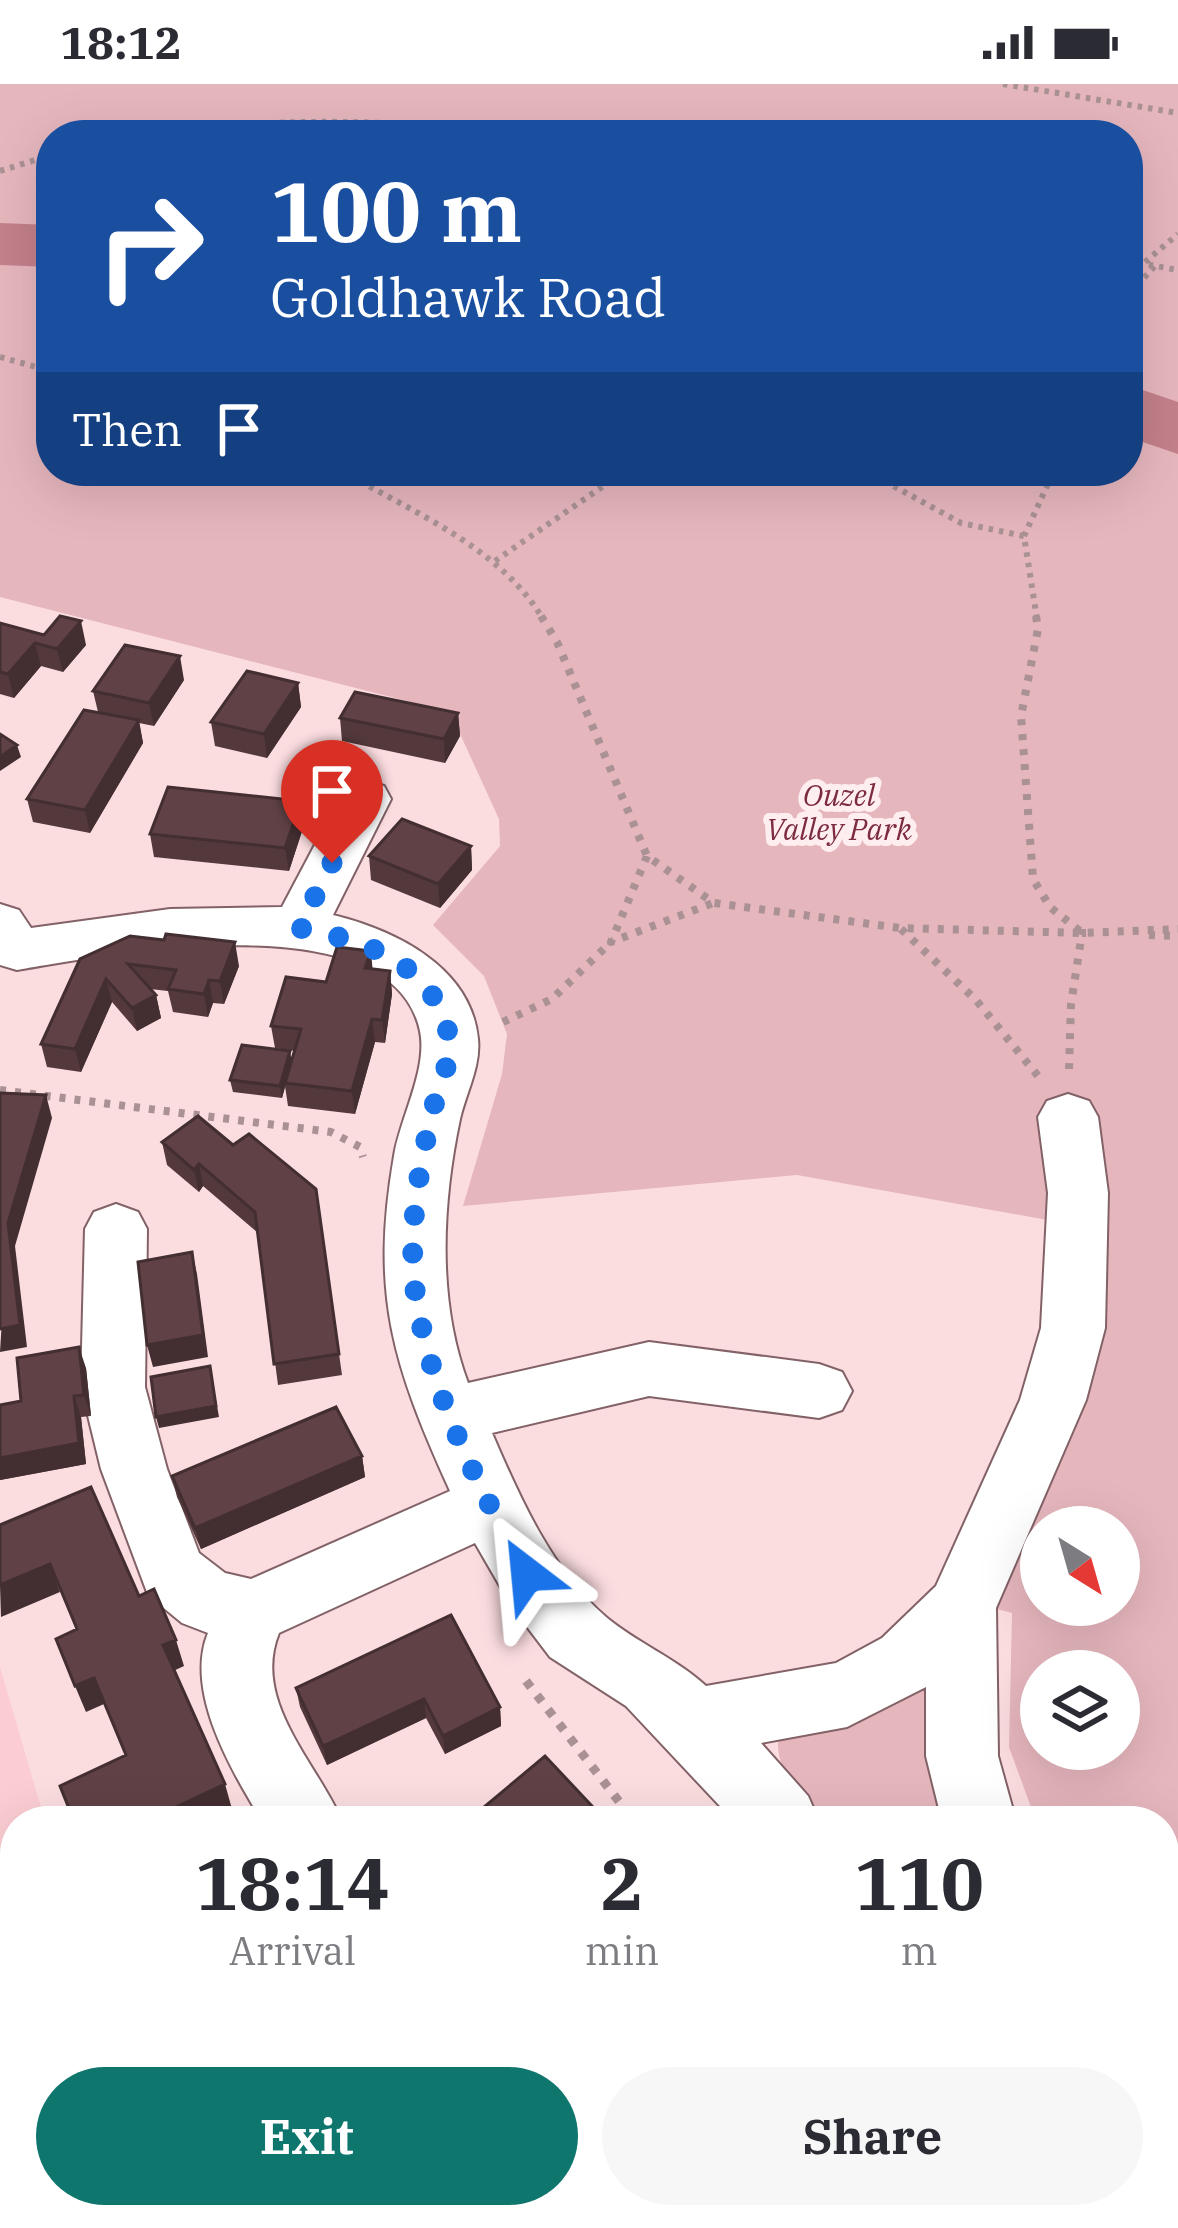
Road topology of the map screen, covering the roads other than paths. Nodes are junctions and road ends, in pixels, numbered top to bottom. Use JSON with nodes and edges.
{"nodes":[{"id":1,"x":364,"y":799,"type":"dead end"},
{"id":2,"x":299,"y":928,"type":"junction"},
{"id":3,"x":6,"y":954,"type":"edge"},
{"id":4,"x":1067,"y":1117,"type":"road end"},
{"id":5,"x":116,"y":1229,"type":"dead end"},
{"id":6,"x":819,"y":1391,"type":"dead end"},
{"id":7,"x":451,"y":1414,"type":"junction"},
{"id":8,"x":489,"y":1505,"type":"junction"},
{"id":9,"x":962,"y":1608,"type":"junction"},
{"id":10,"x":254,"y":1611,"type":"junction"},
{"id":11,"x":696,"y":1722,"type":"junction"},
{"id":12,"x":297,"y":1806,"type":"edge"},
{"id":13,"x":769,"y":1806,"type":"edge"},
{"id":14,"x":976,"y":1806,"type":"edge"}],
"edges":[{"from":1,"to":2,"type":"street"},
{"from":2,"to":3,"type":"street"},
{"from":2,"to":7,"type":"street"},
{"from":4,"to":9,"type":"street"},
{"from":5,"to":10,"type":"street"},
{"from":6,"to":7,"type":"street"},
{"from":7,"to":8,"type":"street"},
{"from":8,"to":10,"type":"street"},
{"from":8,"to":11,"type":"street"},
{"from":9,"to":11,"type":"street"},
{"from":9,"to":14,"type":"street"},
{"from":10,"to":12,"type":"street"},
{"from":11,"to":13,"type":"street"}]}
